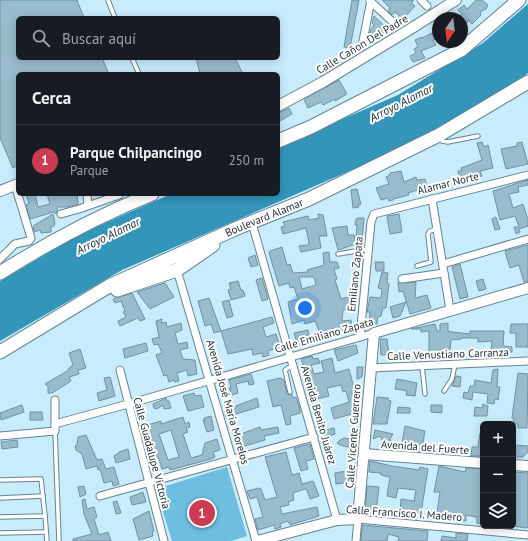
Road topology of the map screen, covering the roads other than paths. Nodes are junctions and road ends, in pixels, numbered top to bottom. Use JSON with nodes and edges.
{"nodes":[{"id":1,"x":108,"y":0,"type":"edge"},
{"id":2,"x":370,"y":0,"type":"edge"},
{"id":3,"x":421,"y":0,"type":"edge"},
{"id":4,"x":456,"y":0,"type":"edge"},
{"id":5,"x":519,"y":0,"type":"edge"},
{"id":6,"x":427,"y":6,"type":"dead end"},
{"id":7,"x":114,"y":16,"type":"edge"},
{"id":8,"x":396,"y":25,"type":"dead end"},
{"id":9,"x":362,"y":46,"type":"dead end"},
{"id":10,"x":133,"y":60,"type":"edge"},
{"id":11,"x":138,"y":72,"type":"edge"},
{"id":12,"x":528,"y":82,"type":"edge"},
{"id":13,"x":280,"y":105,"type":"edge"},
{"id":14,"x":440,"y":135,"type":"junction"},
{"id":15,"x":478,"y":136,"type":"dead end"},
{"id":16,"x":280,"y":140,"type":"edge"},
{"id":17,"x":528,"y":175,"type":"edge"},
{"id":18,"x":16,"y":185,"type":"edge"},
{"id":19,"x":0,"y":191,"type":"edge"},
{"id":20,"x":19,"y":196,"type":"edge"},
{"id":21,"x":87,"y":196,"type":"edge"},
{"id":22,"x":116,"y":196,"type":"edge"},
{"id":23,"x":148,"y":196,"type":"edge"},
{"id":24,"x":432,"y":199,"type":"junction"},
{"id":25,"x":88,"y":205,"type":"junction"},
{"id":26,"x":60,"y":214,"type":"dead end"},
{"id":27,"x":374,"y":214,"type":"joint"},
{"id":28,"x":252,"y":223,"type":"junction"},
{"id":29,"x":235,"y":229,"type":"junction"},
{"id":30,"x":436,"y":229,"type":"junction"},
{"id":31,"x":528,"y":239,"type":"edge"},
{"id":32,"x":368,"y":249,"type":"junction"},
{"id":33,"x":338,"y":254,"type":"dead end"},
{"id":34,"x":0,"y":259,"type":"edge"},
{"id":35,"x":443,"y":264,"type":"junction"},
{"id":36,"x":417,"y":266,"type":"dead end"},
{"id":37,"x":177,"y":270,"type":"junction"},
{"id":38,"x":0,"y":273,"type":"edge"},
{"id":39,"x":444,"y":273,"type":"junction"},
{"id":40,"x":402,"y":279,"type":"dead end"},
{"id":41,"x":528,"y":288,"type":"edge"},
{"id":42,"x":85,"y":300,"type":"junction"},
{"id":43,"x":450,"y":310,"type":"junction"},
{"id":44,"x":374,"y":333,"type":"junction"},
{"id":45,"x":360,"y":337,"type":"junction"},
{"id":46,"x":0,"y":352,"type":"edge"},
{"id":47,"x":291,"y":357,"type":"junction"},
{"id":48,"x":528,"y":362,"type":"edge"},
{"id":49,"x":455,"y":364,"type":"junction"},
{"id":50,"x":294,"y":365,"type":"junction"},
{"id":51,"x":422,"y":366,"type":"junction"},
{"id":52,"x":370,"y":368,"type":"junction"},
{"id":53,"x":120,"y":370,"type":"dead end"},
{"id":54,"x":210,"y":381,"type":"junction"},
{"id":55,"x":444,"y":391,"type":"dead end"},
{"id":56,"x":290,"y":392,"type":"dead end"},
{"id":57,"x":425,"y":394,"type":"dead end"},
{"id":58,"x":55,"y":400,"type":"dead end"},
{"id":59,"x":128,"y":404,"type":"junction"},
{"id":60,"x":55,"y":427,"type":"junction"},
{"id":61,"x":0,"y":436,"type":"edge"},
{"id":62,"x":314,"y":438,"type":"junction"},
{"id":63,"x":364,"y":454,"type":"junction"},
{"id":64,"x":233,"y":460,"type":"junction"},
{"id":65,"x":480,"y":463,"type":"edge"},
{"id":66,"x":516,"y":465,"type":"edge"},
{"id":67,"x":528,"y":466,"type":"edge"},
{"id":68,"x":0,"y":480,"type":"edge"},
{"id":69,"x":149,"y":483,"type":"junction"},
{"id":70,"x":42,"y":496,"type":"junction"},
{"id":71,"x":100,"y":496,"type":"dead end"},
{"id":72,"x":0,"y":498,"type":"edge"},
{"id":73,"x":45,"y":516,"type":"junction"},
{"id":74,"x":0,"y":517,"type":"edge"},
{"id":75,"x":358,"y":519,"type":"junction"},
{"id":76,"x":337,"y":520,"type":"junction"},
{"id":77,"x":46,"y":532,"type":"junction"},
{"id":78,"x":0,"y":534,"type":"edge"},
{"id":79,"x":528,"y":535,"type":"edge"},
{"id":80,"x":47,"y":541,"type":"edge"},
{"id":81,"x":59,"y":541,"type":"edge"},
{"id":82,"x":164,"y":541,"type":"edge"},
{"id":83,"x":257,"y":541,"type":"edge"},
{"id":84,"x":356,"y":541,"type":"edge"}],
"edges":[{"from":1,"to":7,"type":"lane"},
{"from":2,"to":8,"type":"street"},
{"from":2,"to":9,"type":"street"},
{"from":3,"to":6,"type":"street"},
{"from":4,"to":13,"type":"street","name":"Calle Cañon Del Padre"},
{"from":5,"to":16,"type":"highway"},
{"from":10,"to":11,"type":"lane"},
{"from":12,"to":14,"type":"highway","name":"Boulevard Alamar"},
{"from":14,"to":15,"type":"lane"},
{"from":14,"to":28,"type":"highway","name":"Boulevard Alamar"},
{"from":17,"to":24,"type":"street","name":"Alamar Norte"},
{"from":18,"to":19,"type":"street"},
{"from":20,"to":34,"type":"street"},
{"from":21,"to":25,"type":"street"},
{"from":22,"to":25,"type":"street"},
{"from":23,"to":38,"type":"highway"},
{"from":24,"to":27,"type":"street","name":"Alamar Norte"},
{"from":24,"to":30,"type":"street"},
{"from":25,"to":26,"type":"street"},
{"from":27,"to":32,"type":"street","name":"Emiliano Zapata"},
{"from":28,"to":29,"type":"highway","name":"Boulevard Alamar"},
{"from":28,"to":47,"type":"street","name":"Avenida Benito Juárez"},
{"from":29,"to":37,"type":"highway"},
{"from":29,"to":42,"type":"highway","name":"Boulevard Alamar"},
{"from":30,"to":35,"type":"street"},
{"from":30,"to":36,"type":"lane"},
{"from":31,"to":35,"type":"street"},
{"from":32,"to":33,"type":"lane"},
{"from":32,"to":45,"type":"street","name":"Emiliano Zapata"},
{"from":35,"to":39,"type":"street"},
{"from":37,"to":42,"type":"highway"},
{"from":37,"to":54,"type":"street","name":"Avenida José María Morelos"},
{"from":39,"to":40,"type":"street"},
{"from":39,"to":43,"type":"street"},
{"from":41,"to":43,"type":"street","name":"Calle Emiliano Zapata"},
{"from":42,"to":46,"type":"highway","name":"Boulevard Alamar"},
{"from":43,"to":44,"type":"street","name":"Calle Emiliano Zapata"},
{"from":44,"to":45,"type":"street","name":"Calle Emiliano Zapata"},
{"from":44,"to":52,"type":"street","name":"Calle Vicente Guerrero"},
{"from":45,"to":47,"type":"street","name":"Calle Emiliano Zapata"},
{"from":47,"to":50,"type":"street","name":"Avenida Benito Juárez"},
{"from":47,"to":54,"type":"street","name":"Calle Emiliano Zapata"},
{"from":48,"to":49,"type":"street","name":"Calle Venustiano Carranza"},
{"from":49,"to":51,"type":"street","name":"Calle Venustiano Carranza"},
{"from":49,"to":55,"type":"lane"},
{"from":50,"to":56,"type":"lane"},
{"from":50,"to":62,"type":"street","name":"Avenida Benito Juárez"},
{"from":51,"to":52,"type":"street","name":"Calle Venustiano Carranza"},
{"from":51,"to":57,"type":"lane"},
{"from":52,"to":63,"type":"street","name":"Calle Vicente Guerrero"},
{"from":53,"to":59,"type":"street","name":"Calle Guadalupe Victoria"},
{"from":54,"to":59,"type":"street","name":"Calle Emiliano Zapata"},
{"from":54,"to":64,"type":"street","name":"Avenida José María Morelos"},
{"from":58,"to":60,"type":"street"},
{"from":59,"to":60,"type":"street","name":"Calle Emiliano Zapata"},
{"from":59,"to":69,"type":"street","name":"Calle Guadalupe Victoria"},
{"from":60,"to":61,"type":"street","name":"Calle Emiliano Zapata"},
{"from":60,"to":81,"type":"lane"},
{"from":62,"to":64,"type":"street"},
{"from":62,"to":76,"type":"street","name":"Avenida Benito Juárez"},
{"from":63,"to":65,"type":"street","name":"Avenida del Fuerte"},
{"from":63,"to":75,"type":"street","name":"Calle Vicente Guerrero"},
{"from":64,"to":69,"type":"street"},
{"from":64,"to":83,"type":"street","name":"Avenida José María Morelos"},
{"from":66,"to":67,"type":"street"},
{"from":68,"to":70,"type":"lane"},
{"from":69,"to":71,"type":"street"},
{"from":69,"to":82,"type":"street","name":"Calle Guadalupe Victoria"},
{"from":70,"to":72,"type":"lane"},
{"from":70,"to":73,"type":"lane"},
{"from":73,"to":74,"type":"lane"},
{"from":73,"to":77,"type":"lane"},
{"from":75,"to":76,"type":"street","name":"Calle Francisco I. Madero"},
{"from":75,"to":79,"type":"street","name":"Calle Francisco I. Madero"},
{"from":75,"to":84,"type":"street","name":"Calle Vicente Guerrero"},
{"from":76,"to":83,"type":"street","name":"Calle Francisco I. Madero"},
{"from":77,"to":78,"type":"lane"},
{"from":77,"to":80,"type":"lane"}]}
